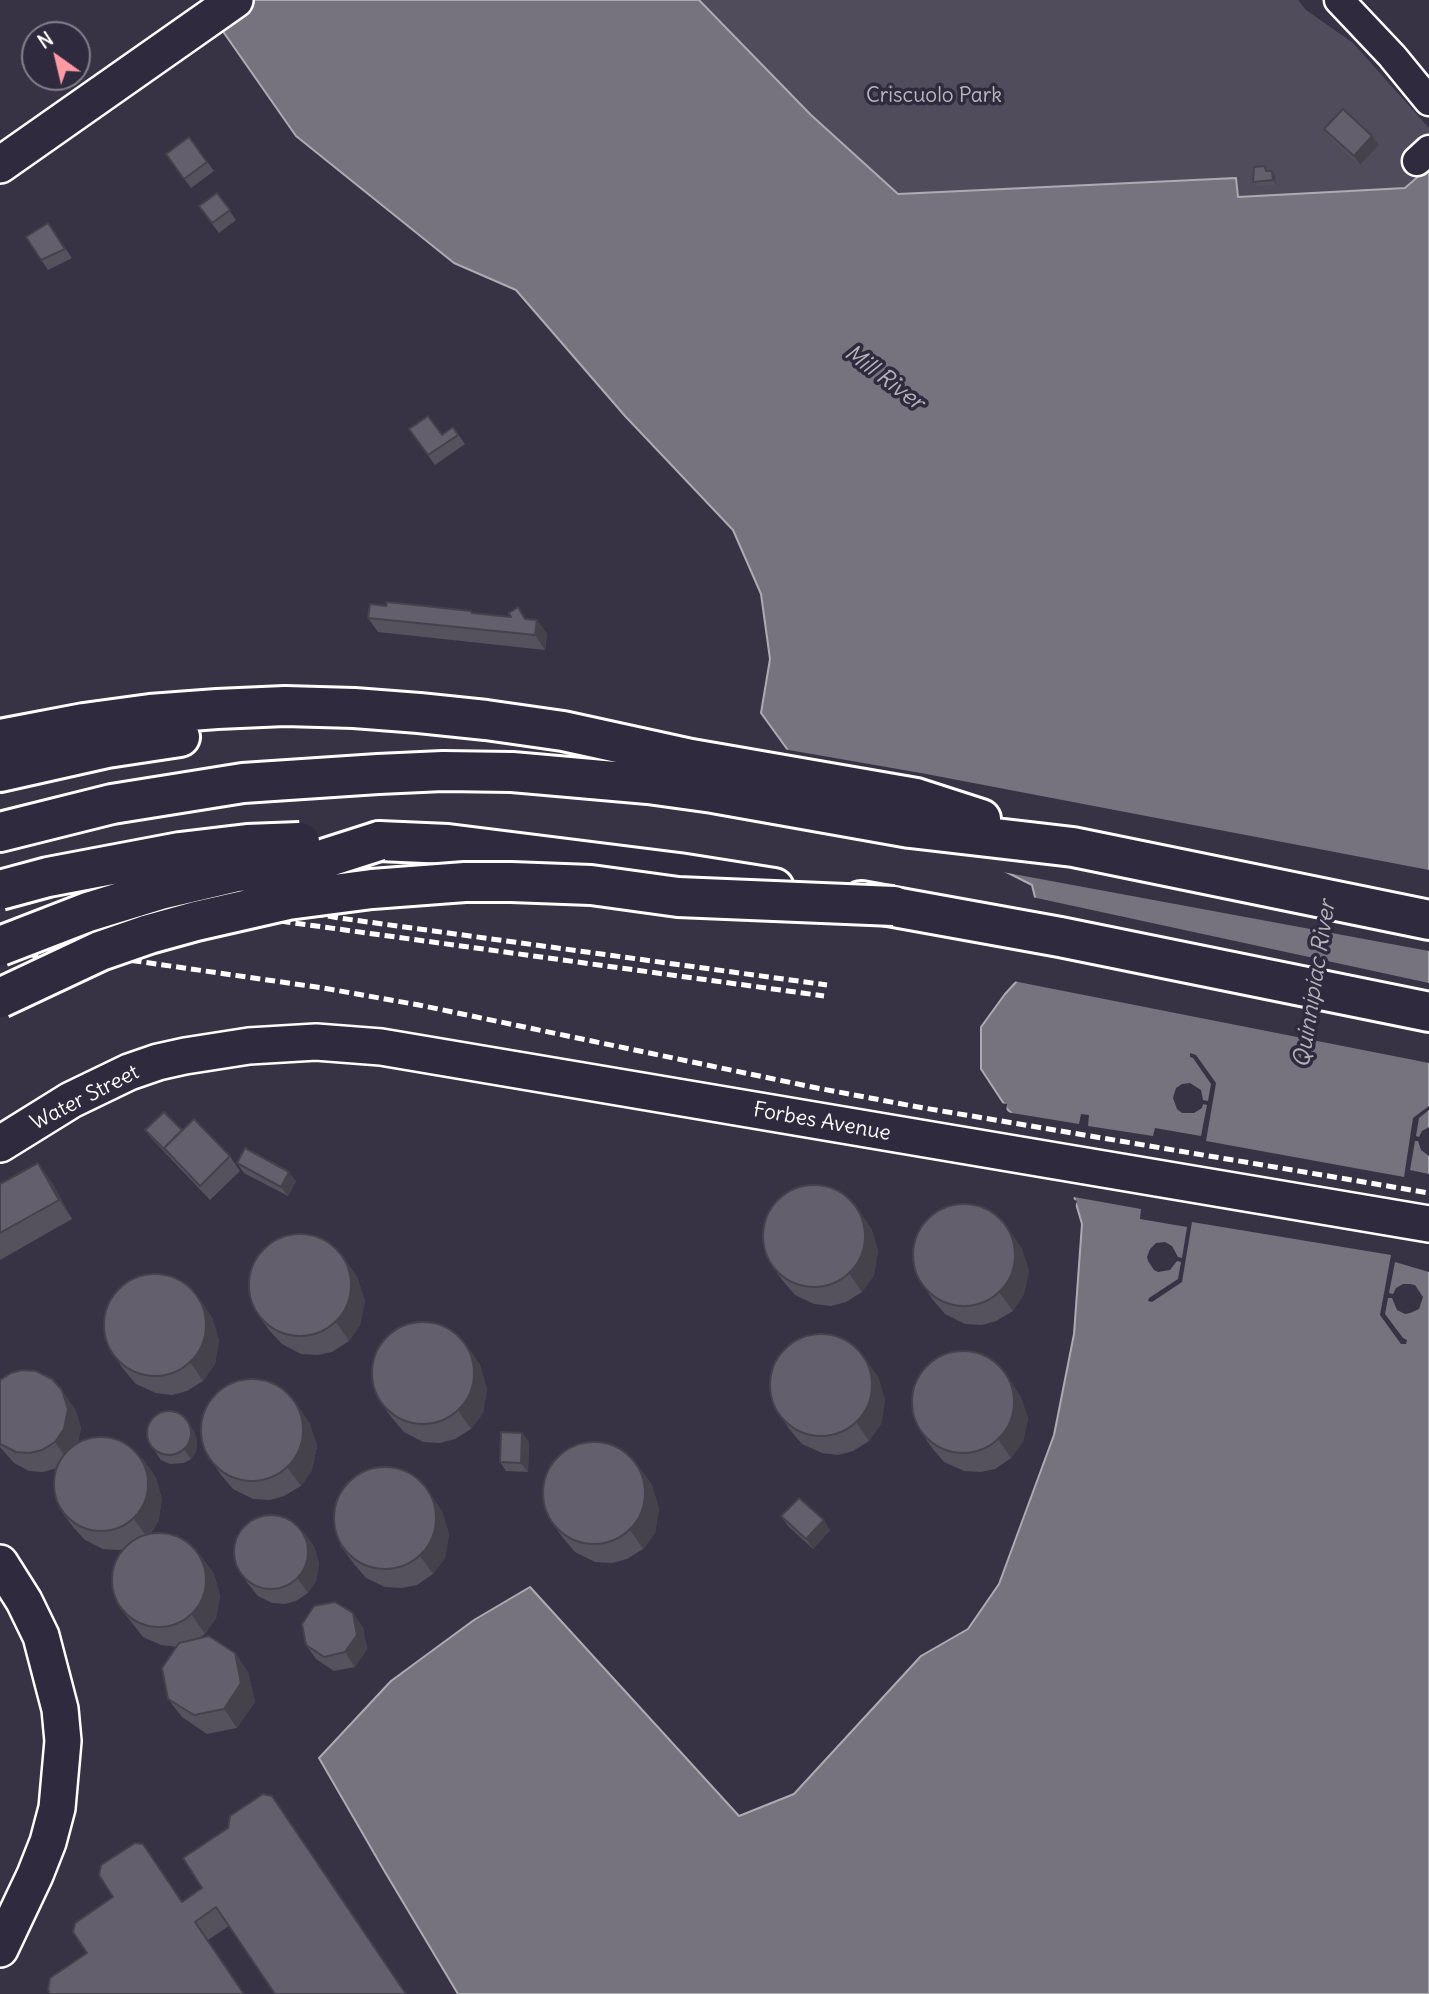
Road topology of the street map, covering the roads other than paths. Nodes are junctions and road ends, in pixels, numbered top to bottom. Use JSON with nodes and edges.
{"nodes":[{"id":1,"x":235,"y":0,"type":"edge"},
{"id":2,"x":1339,"y":0,"type":"edge"},
{"id":3,"x":1429,"y":101,"type":"edge"},
{"id":4,"x":0,"y":165,"type":"edge"},
{"id":5,"x":0,"y":739,"type":"edge"},
{"id":6,"x":691,"y":759,"type":"junction"},
{"id":7,"x":0,"y":772,"type":"edge"},
{"id":8,"x":0,"y":832,"type":"edge"},
{"id":9,"x":379,"y":841,"type":"junction"},
{"id":10,"x":1073,"y":847,"type":"junction"},
{"id":11,"x":0,"y":890,"type":"edge"},
{"id":12,"x":894,"y":906,"type":"junction"},
{"id":13,"x":1429,"y":920,"type":"edge"},
{"id":14,"x":0,"y":946,"type":"edge"},
{"id":15,"x":0,"y":998,"type":"edge"},
{"id":16,"x":1429,"y":1012,"type":"edge"},
{"id":17,"x":214,"y":1051,"type":"joint"},
{"id":18,"x":0,"y":1144,"type":"edge"},
{"id":19,"x":1429,"y":1224,"type":"edge"},
{"id":20,"x":0,"y":1563,"type":"edge"},
{"id":21,"x":0,"y":1949,"type":"edge"}],
"edges":[{"from":1,"to":4,"type":"main road"},
{"from":2,"to":3,"type":"street"},
{"from":5,"to":6,"type":"highway"},
{"from":6,"to":7,"type":"highway"},
{"from":6,"to":10,"type":"highway"},
{"from":8,"to":10,"type":"highway"},
{"from":9,"to":11,"type":"highway","bridge":true},
{"from":9,"to":12,"type":"highway","bridge":true},
{"from":9,"to":14,"type":"highway","bridge":true},
{"from":10,"to":13,"type":"highway"},
{"from":12,"to":15,"type":"highway","bridge":true},
{"from":12,"to":16,"type":"highway"},
{"from":17,"to":18,"type":"main road","name":"Water Street"},
{"from":17,"to":19,"type":"main road","name":"Forbes Avenue"},
{"from":20,"to":21,"type":"main road"}]}
